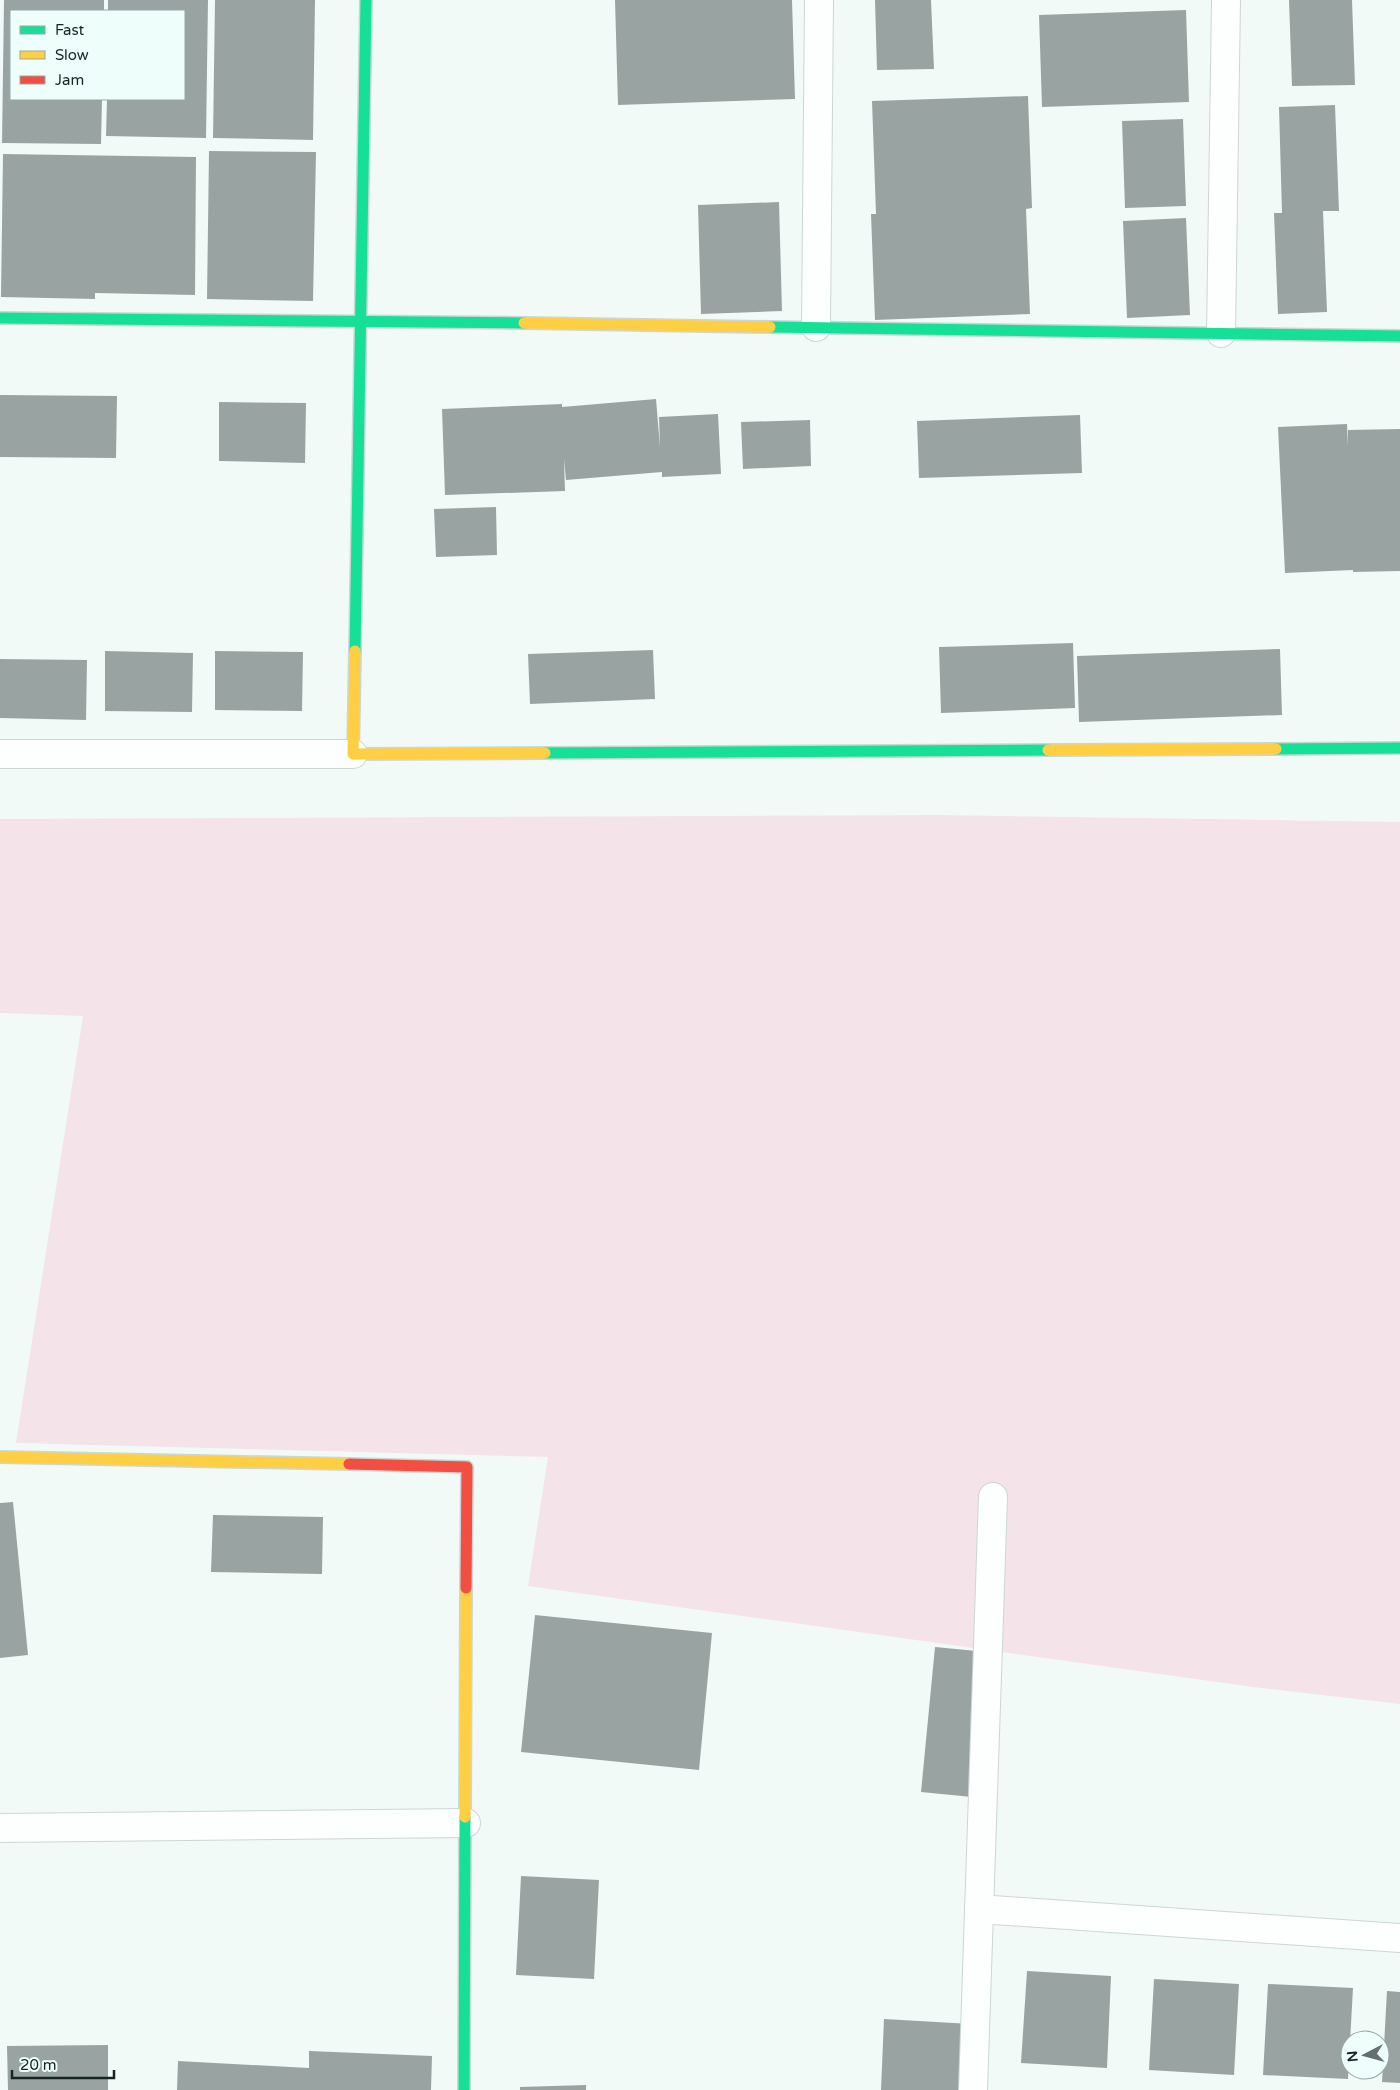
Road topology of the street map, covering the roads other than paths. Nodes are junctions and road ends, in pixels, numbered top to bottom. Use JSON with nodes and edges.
{"nodes":[{"id":1,"x":366,"y":0,"type":"edge"},
{"id":2,"x":819,"y":0,"type":"edge"},
{"id":3,"x":1226,"y":0,"type":"edge"},
{"id":4,"x":0,"y":318,"type":"edge"},
{"id":5,"x":360,"y":321,"type":"junction"},
{"id":6,"x":816,"y":327,"type":"junction"},
{"id":7,"x":1221,"y":333,"type":"junction"},
{"id":8,"x":1400,"y":336,"type":"edge"},
{"id":9,"x":1400,"y":748,"type":"edge"},
{"id":10,"x":0,"y":754,"type":"edge"},
{"id":11,"x":353,"y":754,"type":"junction"},
{"id":12,"x":0,"y":1457,"type":"edge"},
{"id":13,"x":993,"y":1497,"type":"dead end"},
{"id":14,"x":466,"y":1823,"type":"junction"},
{"id":15,"x":0,"y":1828,"type":"edge"},
{"id":16,"x":979,"y":1909,"type":"junction"},
{"id":17,"x":1400,"y":1938,"type":"edge"},
{"id":18,"x":464,"y":2090,"type":"edge"},
{"id":19,"x":973,"y":2090,"type":"edge"}],
"edges":[{"from":1,"to":5,"type":"street"},
{"from":2,"to":6,"type":"street"},
{"from":3,"to":7,"type":"street"},
{"from":4,"to":5,"type":"street"},
{"from":5,"to":6,"type":"street"},
{"from":5,"to":11,"type":"street"},
{"from":6,"to":7,"type":"street"},
{"from":7,"to":8,"type":"street"},
{"from":9,"to":11,"type":"street"},
{"from":10,"to":11,"type":"street"},
{"from":12,"to":14,"type":"street"},
{"from":13,"to":16,"type":"street"},
{"from":14,"to":15,"type":"street"},
{"from":14,"to":18,"type":"street"},
{"from":16,"to":17,"type":"street"},
{"from":16,"to":19,"type":"street"}]}
